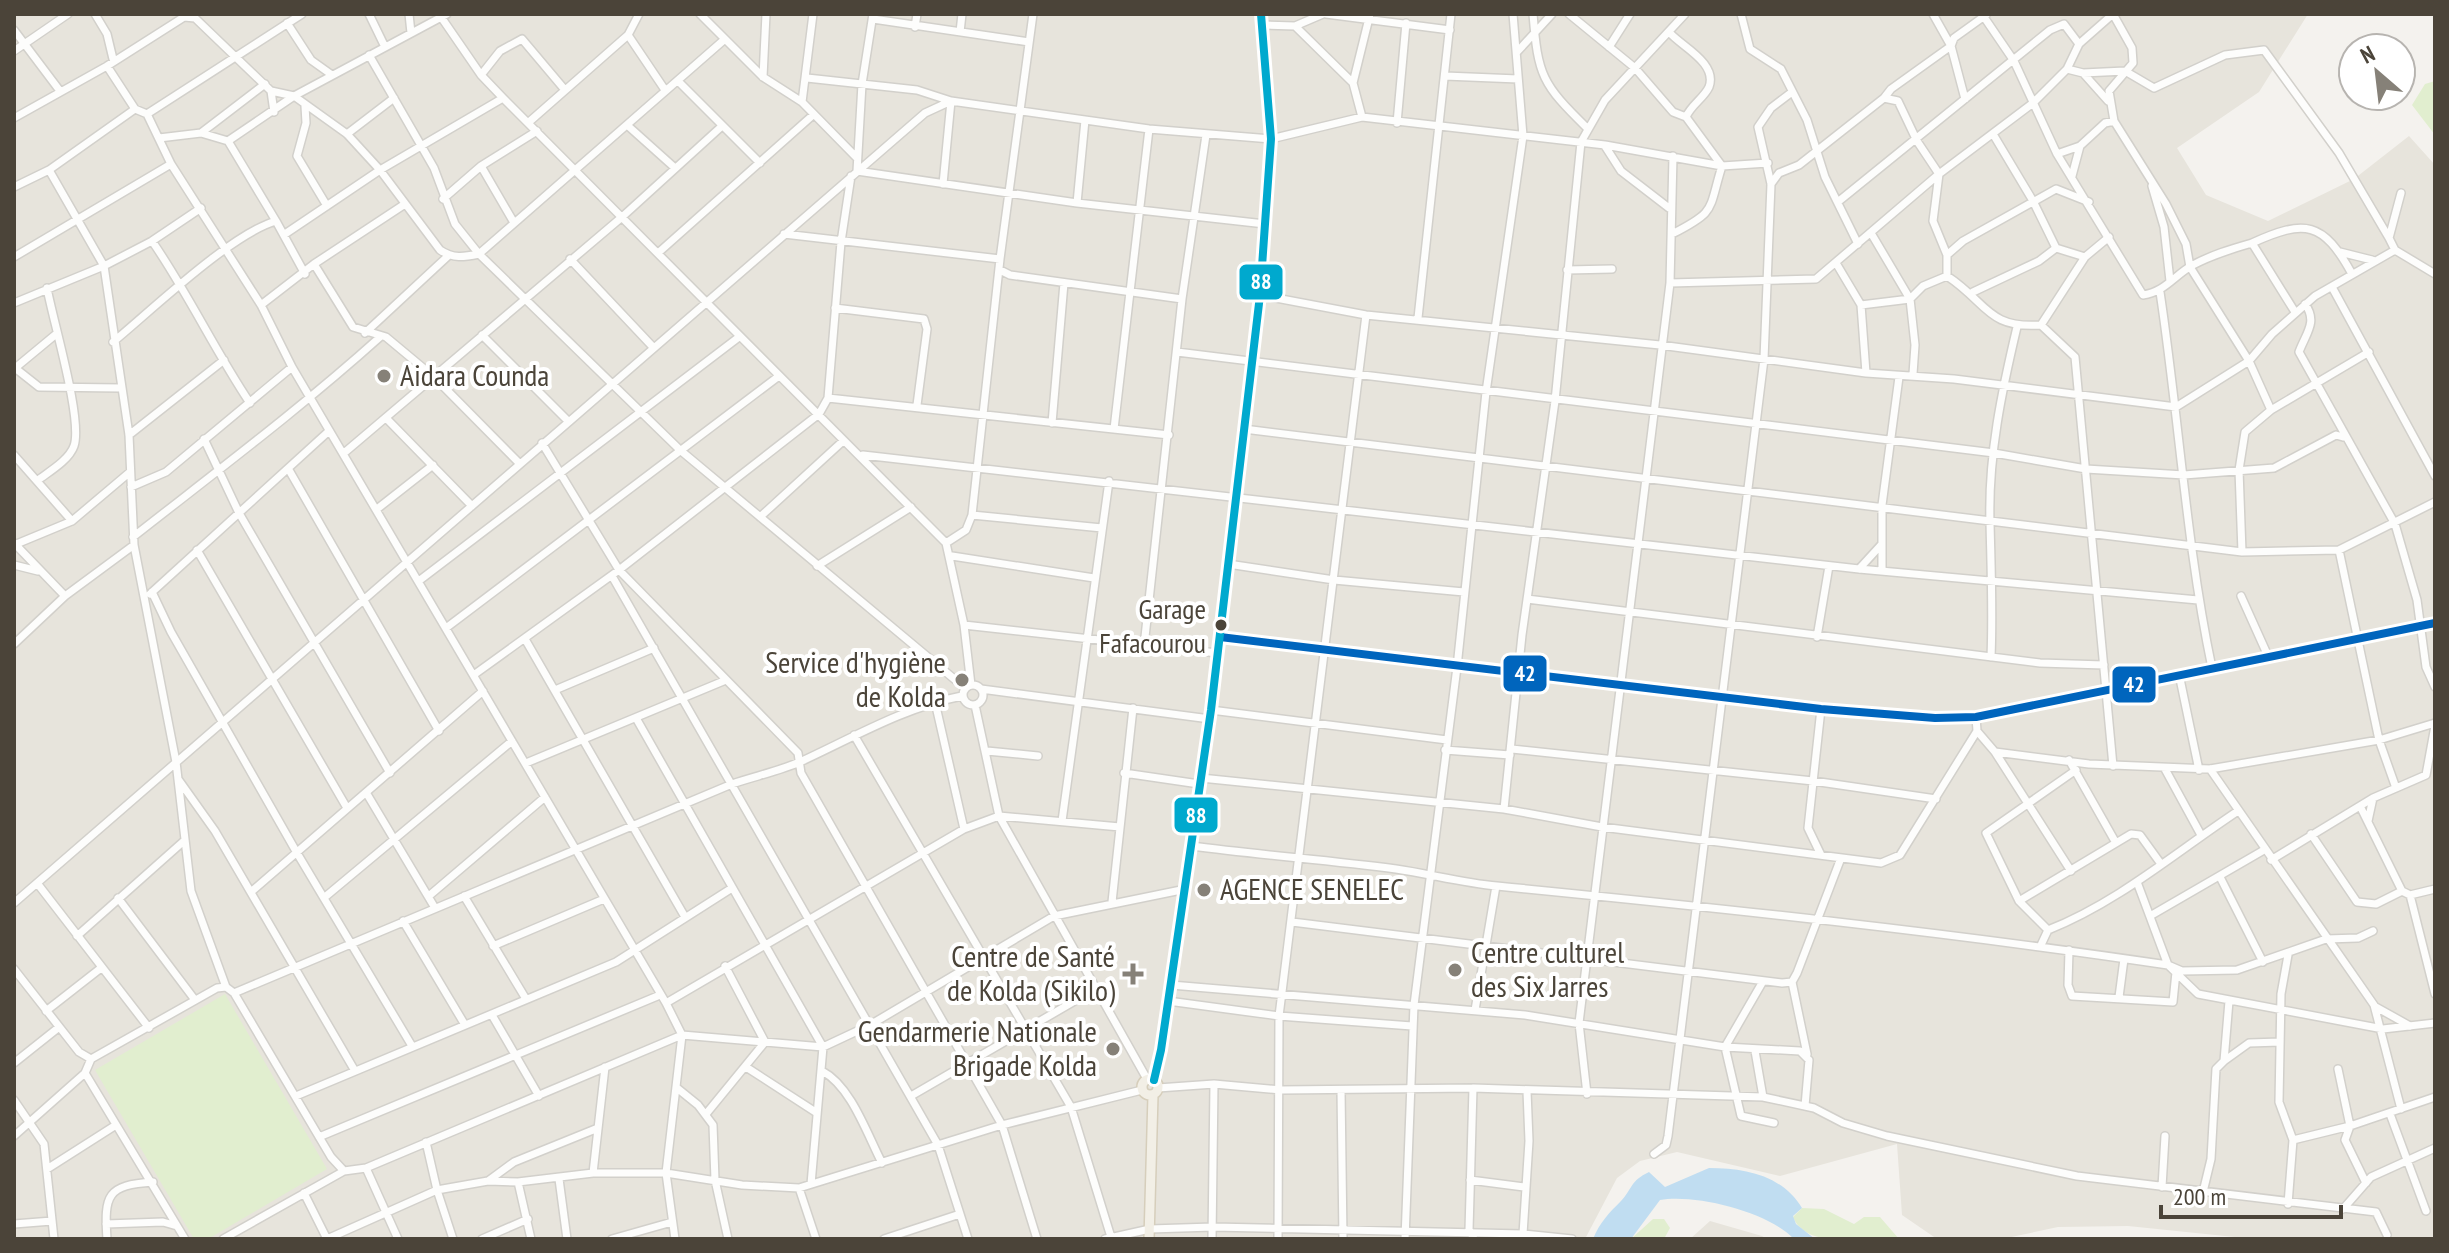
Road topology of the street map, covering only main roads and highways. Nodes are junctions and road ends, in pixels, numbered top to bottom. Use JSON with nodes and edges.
{"nodes":[{"id":1,"x":1261,"y":14,"type":"edge"},
{"id":2,"x":1153,"y":1086,"type":"junction"},
{"id":3,"x":1142,"y":1090,"type":"road end"},
{"id":4,"x":1150,"y":1234,"type":"edge"}],
"edges":[{"from":1,"to":2,"type":"main road"},
{"from":2,"to":3,"type":"main road"},
{"from":2,"to":4,"type":"main road"}]}
